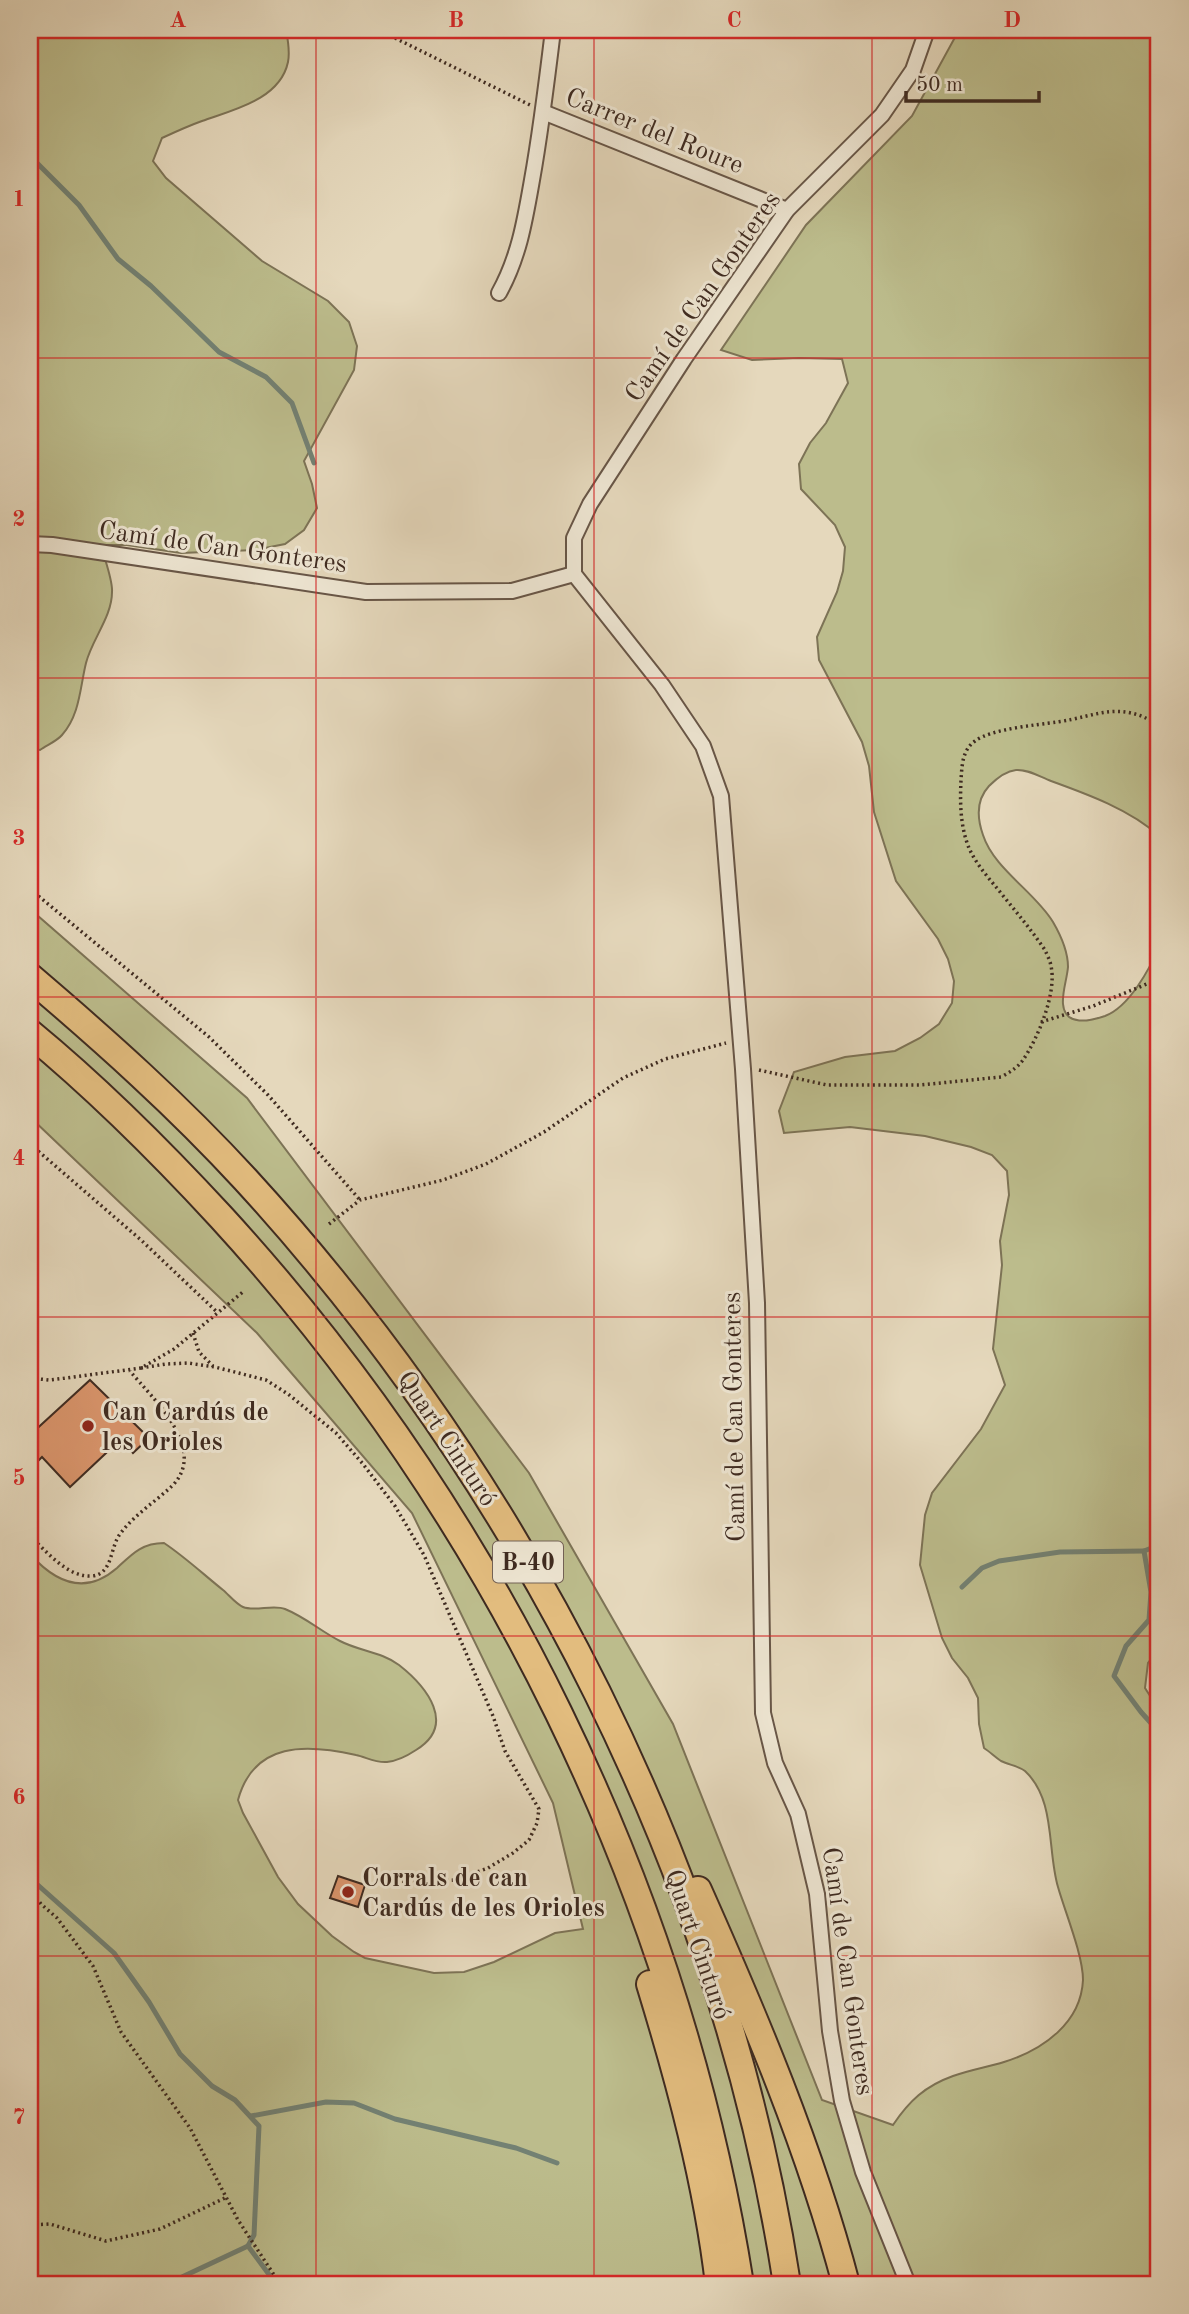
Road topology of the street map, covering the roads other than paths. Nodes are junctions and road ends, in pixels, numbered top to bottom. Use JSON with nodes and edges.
{"nodes":[{"id":1,"x":554,"y":30,"type":"edge"},
{"id":2,"x":927,"y":30,"type":"edge"},
{"id":3,"x":543,"y":112,"type":"junction"},
{"id":4,"x":787,"y":210,"type":"junction"},
{"id":5,"x":499,"y":293,"type":"dead end"},
{"id":6,"x":30,"y":544,"type":"edge"},
{"id":7,"x":574,"y":574,"type":"junction"},
{"id":8,"x":30,"y":977,"type":"edge"},
{"id":9,"x":30,"y":1033,"type":"edge"},
{"id":10,"x":649,"y":1805,"type":"junction"},
{"id":11,"x":609,"y":1823,"type":"junction"},
{"id":12,"x":719,"y":2284,"type":"edge"},
{"id":13,"x":740,"y":2284,"type":"edge"},
{"id":14,"x":787,"y":2284,"type":"edge"},
{"id":15,"x":846,"y":2284,"type":"edge"},
{"id":16,"x":908,"y":2284,"type":"edge"}],
"edges":[{"from":1,"to":3,"type":"street"},
{"from":2,"to":4,"type":"street","name":"Camí de Can Gonteres"},
{"from":3,"to":4,"type":"street","name":"Carrer del Roure"},
{"from":3,"to":5,"type":"street"},
{"from":4,"to":7,"type":"street","name":"Camí de Can Gonteres"},
{"from":6,"to":7,"type":"street","name":"Camí de Can Gonteres"},
{"from":7,"to":16,"type":"street","name":"Camí de Can Gonteres"},
{"from":8,"to":10,"type":"highway","name":"Quart Cinturó","number":"B-40"},
{"from":9,"to":11,"type":"highway","name":"Quart Cinturó","number":"B-40"},
{"from":10,"to":14,"type":"highway","name":"Quart Cinturó","number":"B-40"},
{"from":10,"to":15,"type":"highway"},
{"from":11,"to":12,"type":"highway"},
{"from":11,"to":13,"type":"highway","name":"Quart Cinturó","number":"B-40"}]}
